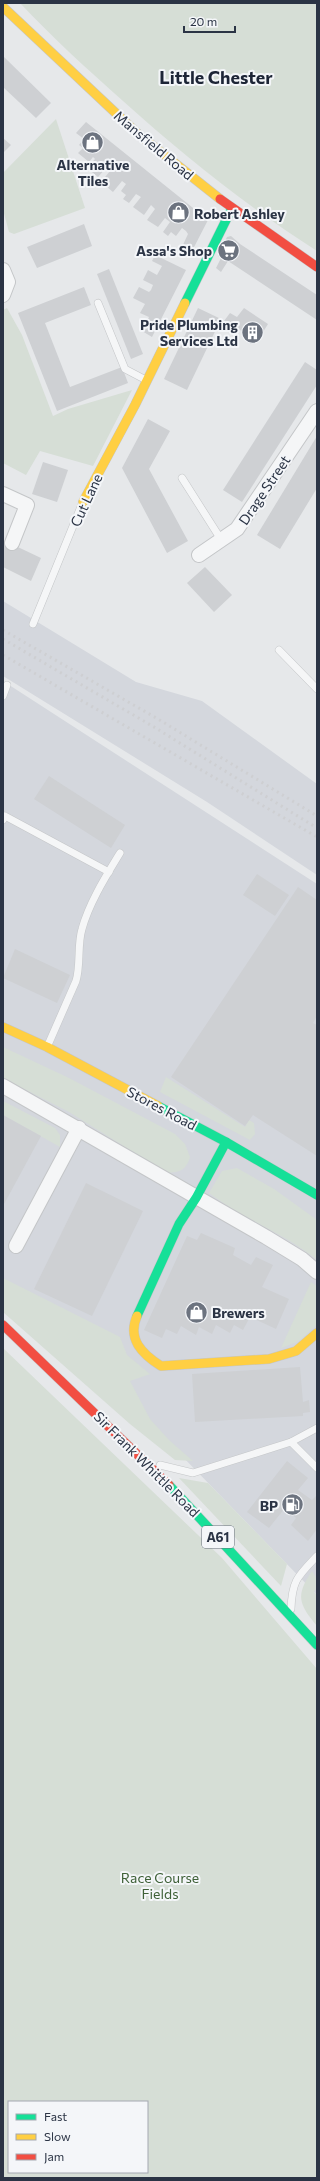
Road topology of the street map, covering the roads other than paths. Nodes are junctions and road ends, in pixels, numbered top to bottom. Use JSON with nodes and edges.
{"nodes":[{"id":1,"x":3,"y":7,"type":"edge"},
{"id":2,"x":232,"y":208,"type":"junction"},
{"id":3,"x":317,"y":267,"type":"edge"},
{"id":4,"x":3,"y":270,"type":"edge"},
{"id":5,"x":3,"y":295,"type":"edge"},
{"id":6,"x":98,"y":303,"type":"dead end"},
{"id":7,"x":147,"y":380,"type":"junction"},
{"id":8,"x":317,"y":411,"type":"edge"},
{"id":9,"x":182,"y":478,"type":"dead end"},
{"id":10,"x":3,"y":494,"type":"edge"},
{"id":11,"x":83,"y":502,"type":"joint"},
{"id":12,"x":222,"y":540,"type":"junction"},
{"id":13,"x":12,"y":543,"type":"dead end"},
{"id":14,"x":199,"y":555,"type":"dead end"},
{"id":15,"x":33,"y":624,"type":"dead end"},
{"id":16,"x":279,"y":650,"type":"dead end"},
{"id":17,"x":8,"y":685,"type":"dead end"},
{"id":18,"x":317,"y":689,"type":"edge"},
{"id":19,"x":3,"y":696,"type":"edge"},
{"id":20,"x":3,"y":820,"type":"edge"},
{"id":21,"x":120,"y":854,"type":"dead end"},
{"id":22,"x":109,"y":872,"type":"junction"},
{"id":23,"x":3,"y":1027,"type":"edge"},
{"id":24,"x":47,"y":1047,"type":"junction"},
{"id":25,"x":3,"y":1086,"type":"edge"},
{"id":26,"x":79,"y":1128,"type":"junction"},
{"id":27,"x":226,"y":1142,"type":"junction"},
{"id":28,"x":317,"y":1196,"type":"edge"},
{"id":29,"x":196,"y":1198,"type":"junction"},
{"id":30,"x":16,"y":1246,"type":"dead end"},
{"id":31,"x":317,"y":1272,"type":"edge"},
{"id":32,"x":3,"y":1324,"type":"edge"},
{"id":33,"x":317,"y":1333,"type":"edge"},
{"id":34,"x":317,"y":1428,"type":"edge"},
{"id":35,"x":291,"y":1442,"type":"junction"},
{"id":36,"x":145,"y":1460,"type":"junction"},
{"id":37,"x":317,"y":1468,"type":"edge"},
{"id":38,"x":317,"y":1556,"type":"edge"},
{"id":39,"x":290,"y":1614,"type":"junction"},
{"id":40,"x":317,"y":1645,"type":"edge"}],
"edges":[{"from":1,"to":2,"type":"main road","name":"Mansfield Road"},
{"from":2,"to":3,"type":"main road","name":"Mansfield Road"},
{"from":2,"to":7,"type":"main road","name":"Cut Lane"},
{"from":4,"to":5,"type":"street"},
{"from":6,"to":7,"type":"lane"},
{"from":7,"to":11,"type":"main road","name":"Cut Lane"},
{"from":8,"to":12,"type":"street","name":"Drage Street"},
{"from":9,"to":12,"type":"lane"},
{"from":10,"to":13,"type":"street"},
{"from":11,"to":15,"type":"lane","name":"Cut Lane"},
{"from":12,"to":14,"type":"street","name":"Drage Street"},
{"from":16,"to":18,"type":"lane"},
{"from":17,"to":19,"type":"lane"},
{"from":20,"to":22,"type":"lane"},
{"from":21,"to":22,"type":"lane"},
{"from":22,"to":24,"type":"lane"},
{"from":23,"to":24,"type":"main road","name":"Stores Road"},
{"from":24,"to":27,"type":"main road","name":"Stores Road"},
{"from":25,"to":26,"type":"street"},
{"from":26,"to":29,"type":"street"},
{"from":26,"to":30,"type":"street"},
{"from":27,"to":28,"type":"main road","name":"Stores Road"},
{"from":27,"to":29,"type":"main road"},
{"from":29,"to":31,"type":"street"},
{"from":29,"to":33,"type":"main road"},
{"from":32,"to":36,"type":"main road","name":"Sir Frank Whittle Road","number":"A61"},
{"from":34,"to":35,"type":"lane"},
{"from":35,"to":36,"type":"lane"},
{"from":35,"to":37,"type":"lane"},
{"from":36,"to":39,"type":"main road","name":"Sir Frank Whittle Road","number":"A61"},
{"from":38,"to":39,"type":"lane"},
{"from":39,"to":40,"type":"main road","name":"Sir Frank Whittle Road","number":"A61"}]}
